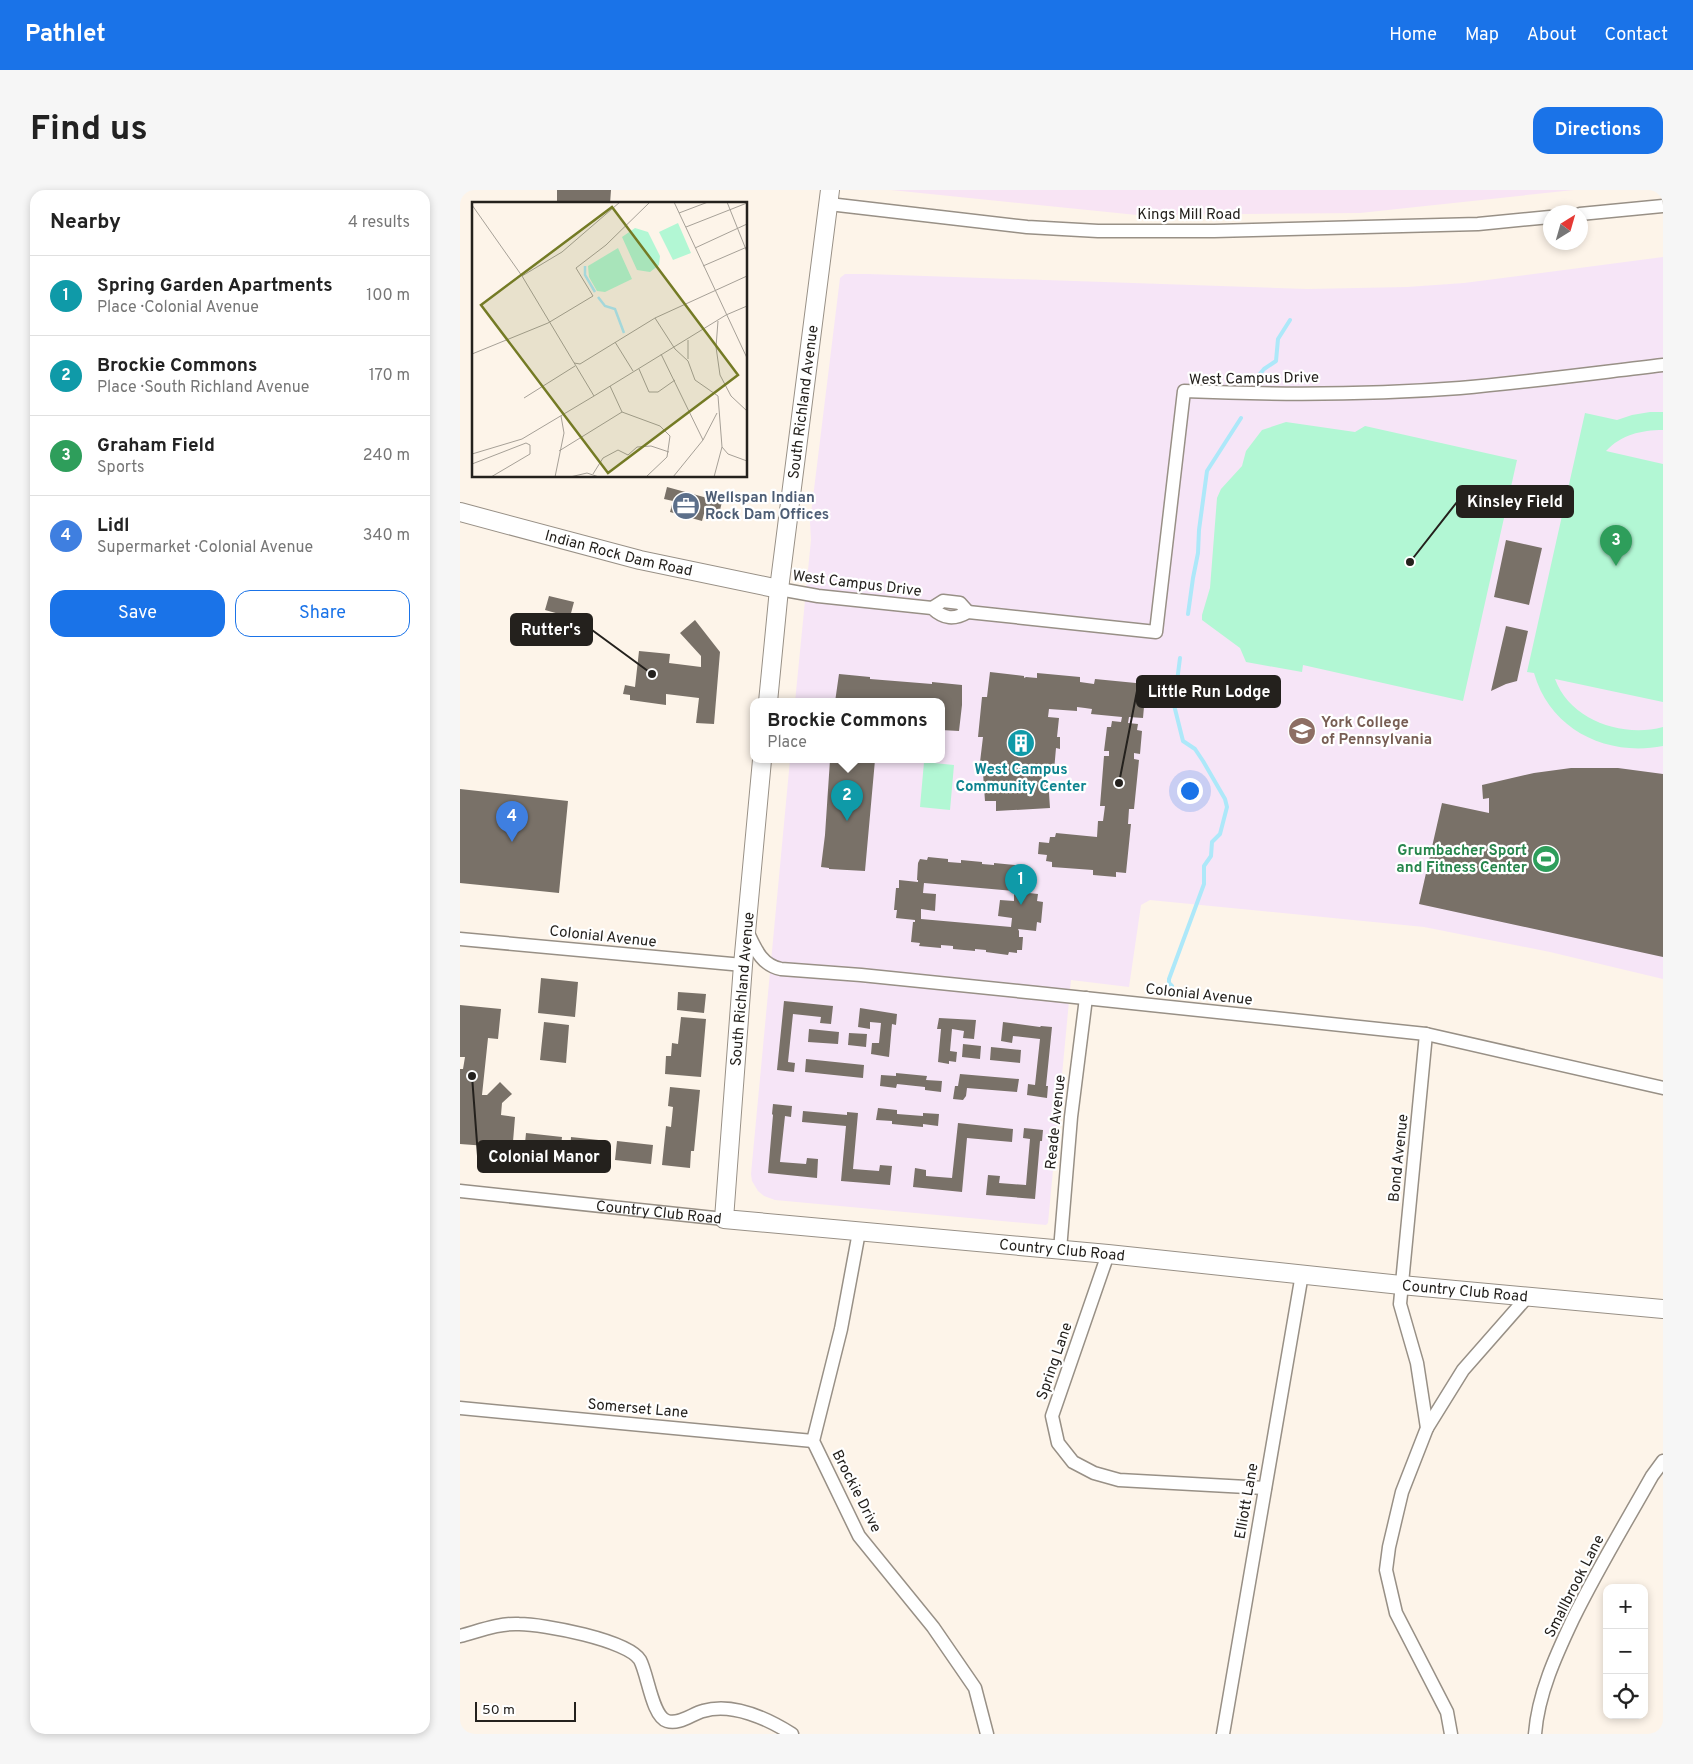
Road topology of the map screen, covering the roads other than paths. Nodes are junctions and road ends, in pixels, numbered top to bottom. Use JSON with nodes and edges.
{"nodes":[{"id":1,"x":830,"y":197,"type":"edge"},
{"id":2,"x":1663,"y":206,"type":"edge"},
{"id":3,"x":1588,"y":213,"type":"edge"},
{"id":4,"x":1543,"y":218,"type":"edge"},
{"id":5,"x":1663,"y":365,"type":"edge"},
{"id":6,"x":460,"y":512,"type":"edge"},
{"id":7,"x":779,"y":589,"type":"junction"},
{"id":8,"x":768,"y":698,"type":"edge"},
{"id":9,"x":762,"y":763,"type":"edge"},
{"id":10,"x":747,"y":929,"type":"junction"},
{"id":11,"x":460,"y":939,"type":"edge"},
{"id":12,"x":743,"y":966,"type":"junction"},
{"id":13,"x":1086,"y":998,"type":"junction"},
{"id":14,"x":1426,"y":1034,"type":"junction"},
{"id":15,"x":1663,"y":1088,"type":"edge"},
{"id":16,"x":460,"y":1191,"type":"edge"},
{"id":17,"x":724,"y":1219,"type":"junction"},
{"id":18,"x":859,"y":1232,"type":"junction"},
{"id":19,"x":1060,"y":1250,"type":"junction"},
{"id":20,"x":1108,"y":1254,"type":"junction"},
{"id":21,"x":1302,"y":1274,"type":"junction"},
{"id":22,"x":1401,"y":1285,"type":"junction"},
{"id":23,"x":1528,"y":1296,"type":"junction"},
{"id":24,"x":1663,"y":1309,"type":"edge"},
{"id":25,"x":460,"y":1408,"type":"edge"},
{"id":26,"x":1427,"y":1428,"type":"junction"},
{"id":27,"x":813,"y":1441,"type":"junction"},
{"id":28,"x":1663,"y":1461,"type":"edge"},
{"id":29,"x":1265,"y":1488,"type":"junction"},
{"id":30,"x":460,"y":1636,"type":"edge"},
{"id":31,"x":792,"y":1734,"type":"edge"},
{"id":32,"x":987,"y":1734,"type":"edge"},
{"id":33,"x":1223,"y":1734,"type":"edge"},
{"id":34,"x":1451,"y":1734,"type":"edge"},
{"id":35,"x":1535,"y":1734,"type":"edge"}],
"edges":[{"from":1,"to":4,"type":"street","name":"Kings Mill Road"},
{"from":1,"to":7,"type":"main road","name":"South Richland Avenue"},
{"from":2,"to":3,"type":"street"},
{"from":5,"to":7,"type":"street","name":"West Campus Drive"},
{"from":6,"to":7,"type":"main road","name":"Indian Rock Dam Road"},
{"from":7,"to":8,"type":"main road","name":"South Richland Avenue"},
{"from":9,"to":10,"type":"main road","name":"South Richland Avenue"},
{"from":10,"to":12,"type":"main road","name":"South Richland Avenue"},
{"from":10,"to":13,"type":"street","name":"Colonial Avenue"},
{"from":11,"to":12,"type":"street","name":"Colonial Avenue"},
{"from":12,"to":17,"type":"main road","name":"South Richland Avenue"},
{"from":13,"to":14,"type":"street","name":"Colonial Avenue"},
{"from":13,"to":19,"type":"street","name":"Reade Avenue"},
{"from":14,"to":15,"type":"street","name":"Colonial Avenue"},
{"from":14,"to":22,"type":"street","name":"Bond Avenue"},
{"from":16,"to":17,"type":"street","name":"Country Club Road"},
{"from":17,"to":18,"type":"main road","name":"Country Club Road"},
{"from":18,"to":19,"type":"main road","name":"Country Club Road"},
{"from":18,"to":27,"type":"street","name":"Brockie Drive"},
{"from":19,"to":20,"type":"main road","name":"Country Club Road"},
{"from":20,"to":21,"type":"main road","name":"Country Club Road"},
{"from":20,"to":29,"type":"street","name":"Spring Lane"},
{"from":21,"to":22,"type":"main road","name":"Country Club Road"},
{"from":21,"to":29,"type":"street","name":"Elliott Lane"},
{"from":22,"to":23,"type":"main road","name":"Country Club Road"},
{"from":22,"to":26,"type":"street","name":"Bond Avenue"},
{"from":23,"to":24,"type":"main road","name":"Country Club Road"},
{"from":23,"to":26,"type":"street"},
{"from":25,"to":27,"type":"street","name":"Somerset Lane"},
{"from":26,"to":34,"type":"street"},
{"from":27,"to":32,"type":"street","name":"Brockie Drive"},
{"from":28,"to":35,"type":"street","name":"Smallbrook Lane"},
{"from":29,"to":33,"type":"street","name":"Elliott Lane"},
{"from":30,"to":31,"type":"street"}]}
